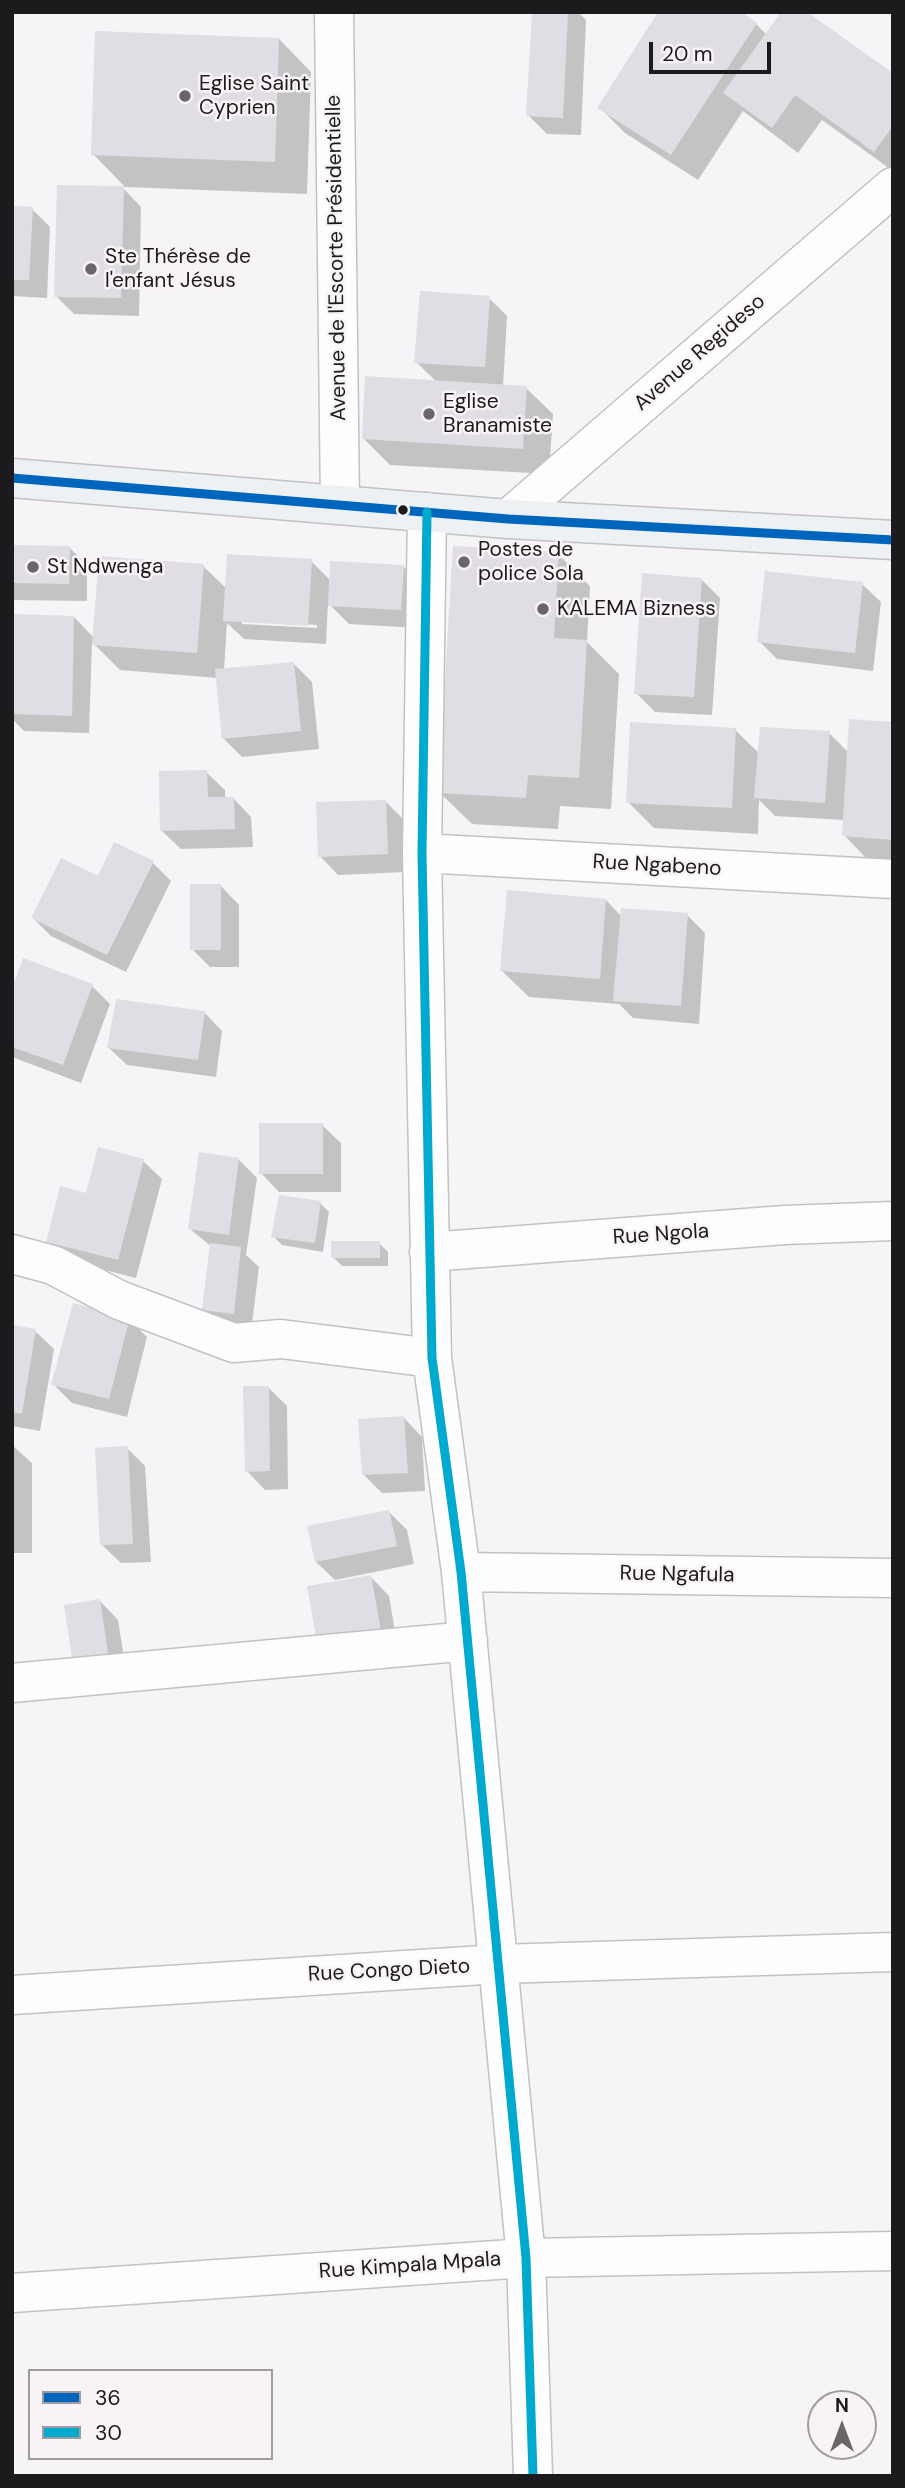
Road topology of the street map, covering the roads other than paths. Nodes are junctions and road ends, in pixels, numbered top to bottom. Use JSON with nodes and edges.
{"nodes":[{"id":1,"x":334,"y":12,"type":"edge"},
{"id":2,"x":892,"y":188,"type":"edge"},
{"id":3,"x":12,"y":478,"type":"edge"},
{"id":4,"x":340,"y":504,"type":"junction"},
{"id":5,"x":427,"y":512,"type":"junction"},
{"id":6,"x":508,"y":519,"type":"junction"},
{"id":7,"x":893,"y":540,"type":"edge"},
{"id":8,"x":422,"y":853,"type":"junction"},
{"id":9,"x":893,"y":879,"type":"edge"},
{"id":10,"x":893,"y":1221,"type":"edge"},
{"id":11,"x":429,"y":1252,"type":"junction"},
{"id":12,"x":12,"y":1254,"type":"edge"},
{"id":13,"x":432,"y":1358,"type":"junction"},
{"id":14,"x":461,"y":1572,"type":"junction"},
{"id":15,"x":893,"y":1578,"type":"edge"},
{"id":16,"x":468,"y":1641,"type":"junction"},
{"id":17,"x":12,"y":1683,"type":"edge"},
{"id":18,"x":893,"y":1952,"type":"edge"},
{"id":19,"x":499,"y":1965,"type":"junction"},
{"id":20,"x":12,"y":1995,"type":"edge"},
{"id":21,"x":893,"y":2251,"type":"edge"},
{"id":22,"x":526,"y":2258,"type":"junction"},
{"id":23,"x":12,"y":2293,"type":"edge"},
{"id":24,"x":533,"y":2476,"type":"edge"}],
"edges":[{"from":1,"to":4,"type":"street","name":"Avenue de l'Escorte Présidentielle"},
{"from":2,"to":6,"type":"street","name":"Avenue Regideso"},
{"from":3,"to":4,"type":"main road"},
{"from":4,"to":5,"type":"main road"},
{"from":5,"to":6,"type":"main road"},
{"from":5,"to":8,"type":"street"},
{"from":6,"to":7,"type":"main road"},
{"from":8,"to":9,"type":"street","name":"Rue Ngabeno"},
{"from":8,"to":11,"type":"street"},
{"from":10,"to":11,"type":"street","name":"Rue Ngola"},
{"from":11,"to":13,"type":"street"},
{"from":12,"to":13,"type":"street"},
{"from":13,"to":14,"type":"street"},
{"from":14,"to":15,"type":"street","name":"Rue Ngafula"},
{"from":14,"to":16,"type":"street"},
{"from":16,"to":17,"type":"street"},
{"from":16,"to":19,"type":"street"},
{"from":18,"to":19,"type":"street","name":"Rue Congo Dieto"},
{"from":19,"to":20,"type":"street","name":"Rue Congo Dieto"},
{"from":19,"to":22,"type":"street"},
{"from":21,"to":22,"type":"street","name":"Rue Kimpala Mpala"},
{"from":22,"to":23,"type":"street","name":"Rue Kimpala Mpala"},
{"from":22,"to":24,"type":"street"}]}
